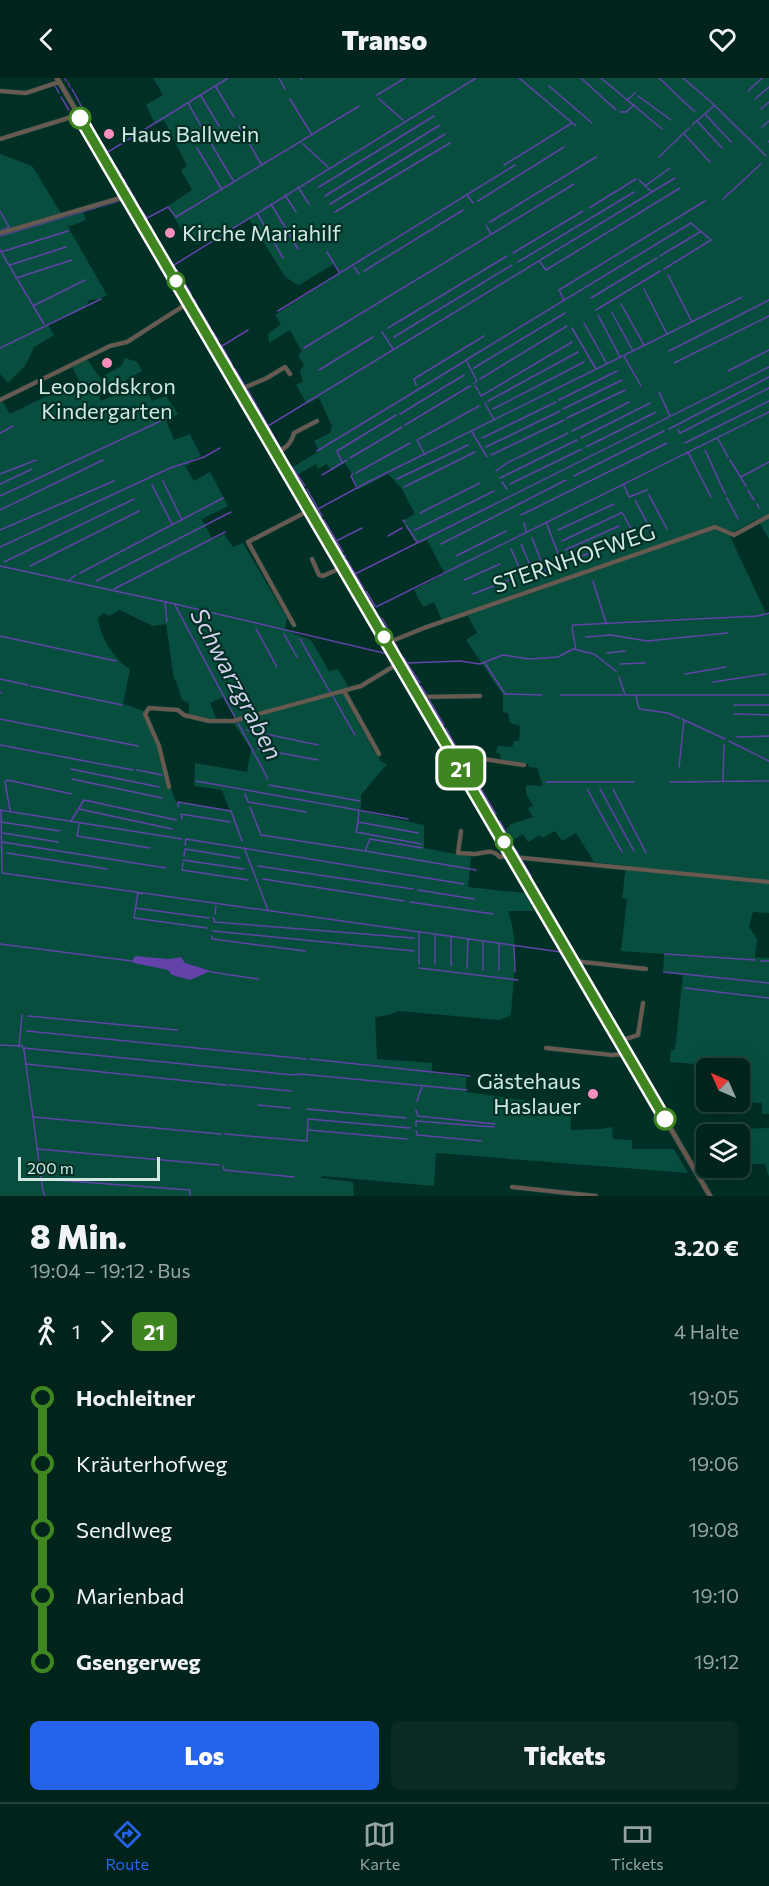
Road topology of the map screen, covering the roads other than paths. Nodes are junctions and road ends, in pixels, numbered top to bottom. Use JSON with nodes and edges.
{"nodes":[{"id":1,"x":58,"y":80,"type":"edge"},
{"id":2,"x":0,"y":91,"type":"edge"},
{"id":3,"x":78,"y":115,"type":"junction"},
{"id":4,"x":0,"y":139,"type":"edge"},
{"id":5,"x":127,"y":196,"type":"junction"},
{"id":6,"x":0,"y":233,"type":"edge"},
{"id":7,"x":188,"y":303,"type":"junction"},
{"id":8,"x":290,"y":374,"type":"dead end"},
{"id":9,"x":239,"y":390,"type":"junction"},
{"id":10,"x":0,"y":400,"type":"edge"},
{"id":11,"x":316,"y":421,"type":"dead end"},
{"id":12,"x":276,"y":453,"type":"junction"},
{"id":13,"x":310,"y":510,"type":"junction"},
{"id":14,"x":769,"y":516,"type":"edge"},
{"id":15,"x":312,"y":560,"type":"dead end"},
{"id":16,"x":343,"y":567,"type":"junction"},
{"id":17,"x":294,"y":625,"type":"dead end"},
{"id":18,"x":387,"y":643,"type":"junction"},
{"id":19,"x":399,"y":663,"type":"junction"},
{"id":20,"x":344,"y":691,"type":"junction"},
{"id":21,"x":480,"y":696,"type":"dead end"},
{"id":22,"x":419,"y":697,"type":"junction"},
{"id":23,"x":380,"y":754,"type":"dead end"},
{"id":24,"x":457,"y":762,"type":"junction"},
{"id":25,"x":524,"y":765,"type":"dead end"},
{"id":26,"x":169,"y":787,"type":"dead end"},
{"id":27,"x":461,"y":831,"type":"dead end"},
{"id":28,"x":513,"y":856,"type":"junction"},
{"id":29,"x":769,"y":882,"type":"edge"},
{"id":30,"x":574,"y":961,"type":"junction"},
{"id":31,"x":646,"y":969,"type":"dead end"},
{"id":32,"x":643,"y":1003,"type":"dead end"},
{"id":33,"x":620,"y":1041,"type":"junction"},
{"id":34,"x":546,"y":1048,"type":"dead end"},
{"id":35,"x":627,"y":1054,"type":"junction"},
{"id":36,"x":512,"y":1187,"type":"dead end"},
{"id":37,"x":596,"y":1196,"type":"edge"},
{"id":38,"x":711,"y":1196,"type":"edge"}],
"edges":[{"from":1,"to":2,"type":"street"},
{"from":1,"to":3,"type":"street"},
{"from":3,"to":4,"type":"street"},
{"from":3,"to":5,"type":"street"},
{"from":5,"to":6,"type":"street"},
{"from":5,"to":7,"type":"street"},
{"from":7,"to":9,"type":"street"},
{"from":7,"to":10,"type":"street"},
{"from":8,"to":9,"type":"street"},
{"from":9,"to":12,"type":"street"},
{"from":11,"to":12,"type":"street"},
{"from":12,"to":13,"type":"street"},
{"from":13,"to":16,"type":"street"},
{"from":13,"to":17,"type":"street"},
{"from":14,"to":18,"type":"street","name":"STERNHOFWEG"},
{"from":15,"to":16,"type":"street"},
{"from":16,"to":18,"type":"street"},
{"from":18,"to":19,"type":"street"},
{"from":19,"to":20,"type":"street"},
{"from":19,"to":22,"type":"street"},
{"from":20,"to":23,"type":"street"},
{"from":20,"to":26,"type":"street"},
{"from":21,"to":22,"type":"street"},
{"from":22,"to":24,"type":"street"},
{"from":24,"to":25,"type":"street"},
{"from":24,"to":28,"type":"street"},
{"from":27,"to":28,"type":"street"},
{"from":28,"to":29,"type":"street"},
{"from":28,"to":30,"type":"street"},
{"from":30,"to":31,"type":"street"},
{"from":30,"to":33,"type":"street"},
{"from":32,"to":33,"type":"street"},
{"from":33,"to":35,"type":"street"},
{"from":34,"to":35,"type":"street"},
{"from":35,"to":38,"type":"street"},
{"from":36,"to":37,"type":"street"}]}
